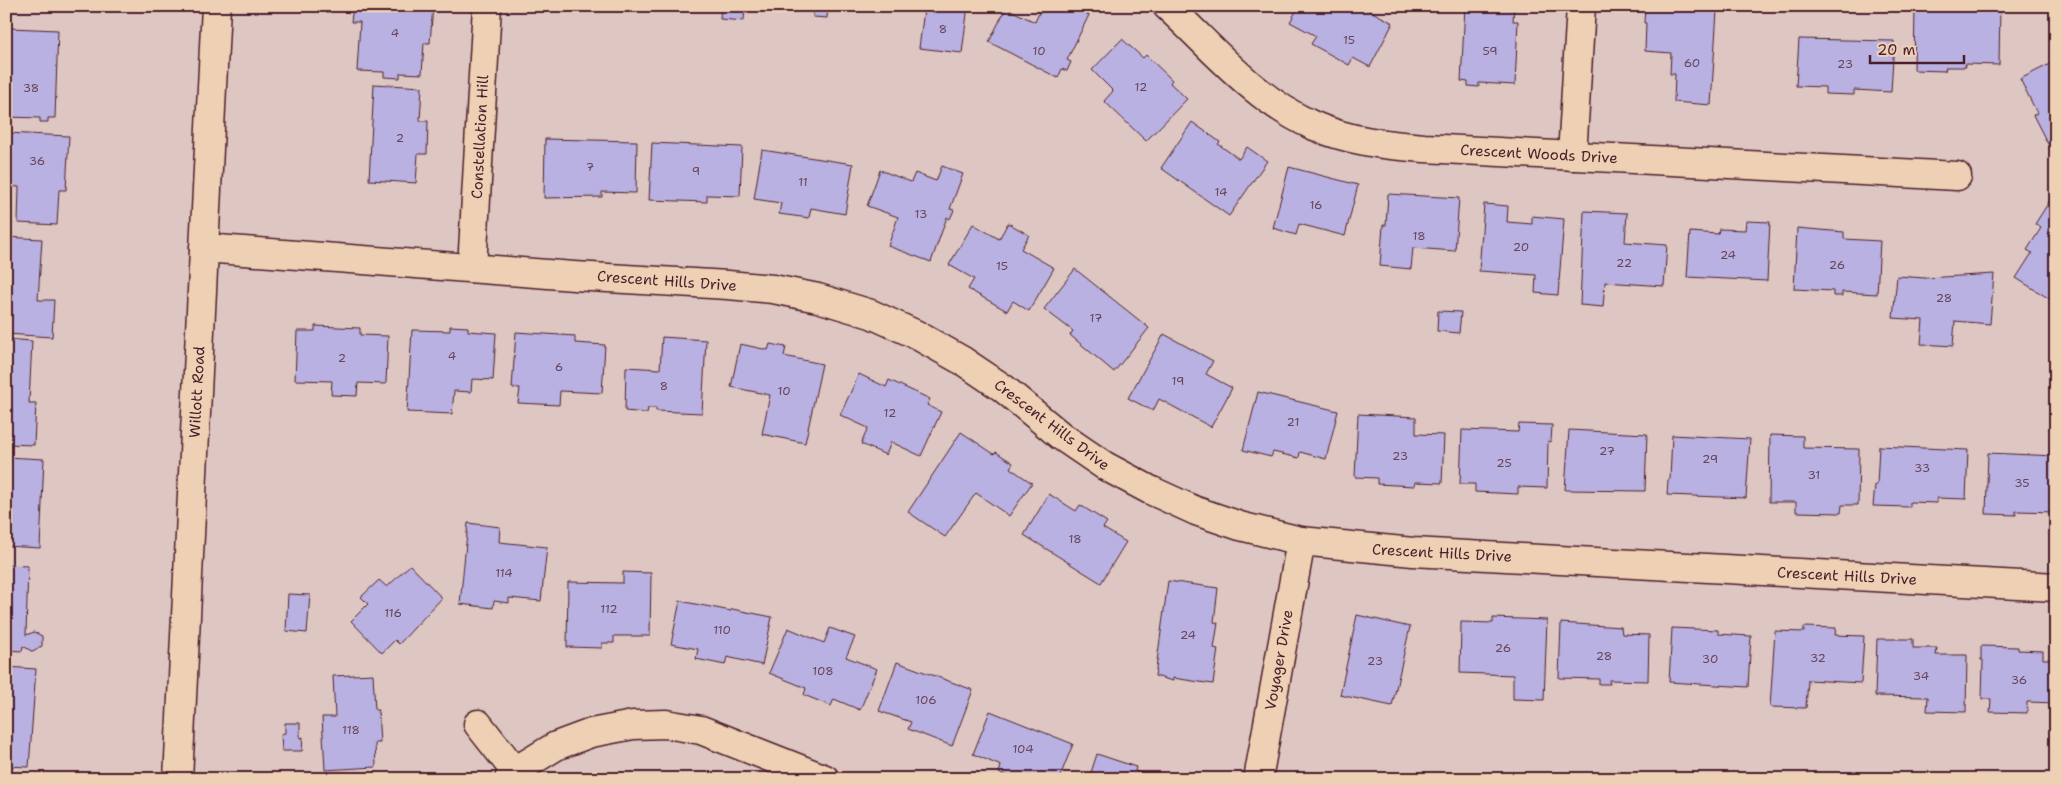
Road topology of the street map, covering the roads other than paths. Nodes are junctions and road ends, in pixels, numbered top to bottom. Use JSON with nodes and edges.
{"nodes":[{"id":1,"x":216,"y":6,"type":"edge"},
{"id":2,"x":487,"y":6,"type":"edge"},
{"id":3,"x":1167,"y":6,"type":"edge"},
{"id":4,"x":1580,"y":6,"type":"edge"},
{"id":5,"x":1572,"y":156,"type":"junction"},
{"id":6,"x":1957,"y":176,"type":"dead end"},
{"id":7,"x":204,"y":248,"type":"junction"},
{"id":8,"x":472,"y":268,"type":"junction"},
{"id":9,"x":1301,"y":541,"type":"junction"},
{"id":10,"x":2056,"y":587,"type":"edge"},
{"id":11,"x":478,"y":724,"type":"dead end"},
{"id":12,"x":512,"y":775,"type":"edge"},
{"id":13,"x":178,"y":779,"type":"edge"},
{"id":14,"x":824,"y":779,"type":"edge"},
{"id":15,"x":1258,"y":779,"type":"edge"}],
"edges":[{"from":1,"to":7,"type":"street","name":"Willott Road"},
{"from":2,"to":8,"type":"street","name":"Constellation Hill"},
{"from":3,"to":5,"type":"street","name":"Crescent Woods Drive"},
{"from":4,"to":5,"type":"street"},
{"from":5,"to":6,"type":"street","name":"Crescent Woods Drive"},
{"from":7,"to":8,"type":"street","name":"Crescent Hills Drive"},
{"from":7,"to":13,"type":"street","name":"Willott Road"},
{"from":8,"to":9,"type":"street","name":"Crescent Hills Drive"},
{"from":9,"to":10,"type":"street","name":"Crescent Hills Drive"},
{"from":9,"to":15,"type":"street","name":"Voyager Drive"},
{"from":11,"to":12,"type":"street"},
{"from":12,"to":14,"type":"street"}]}
